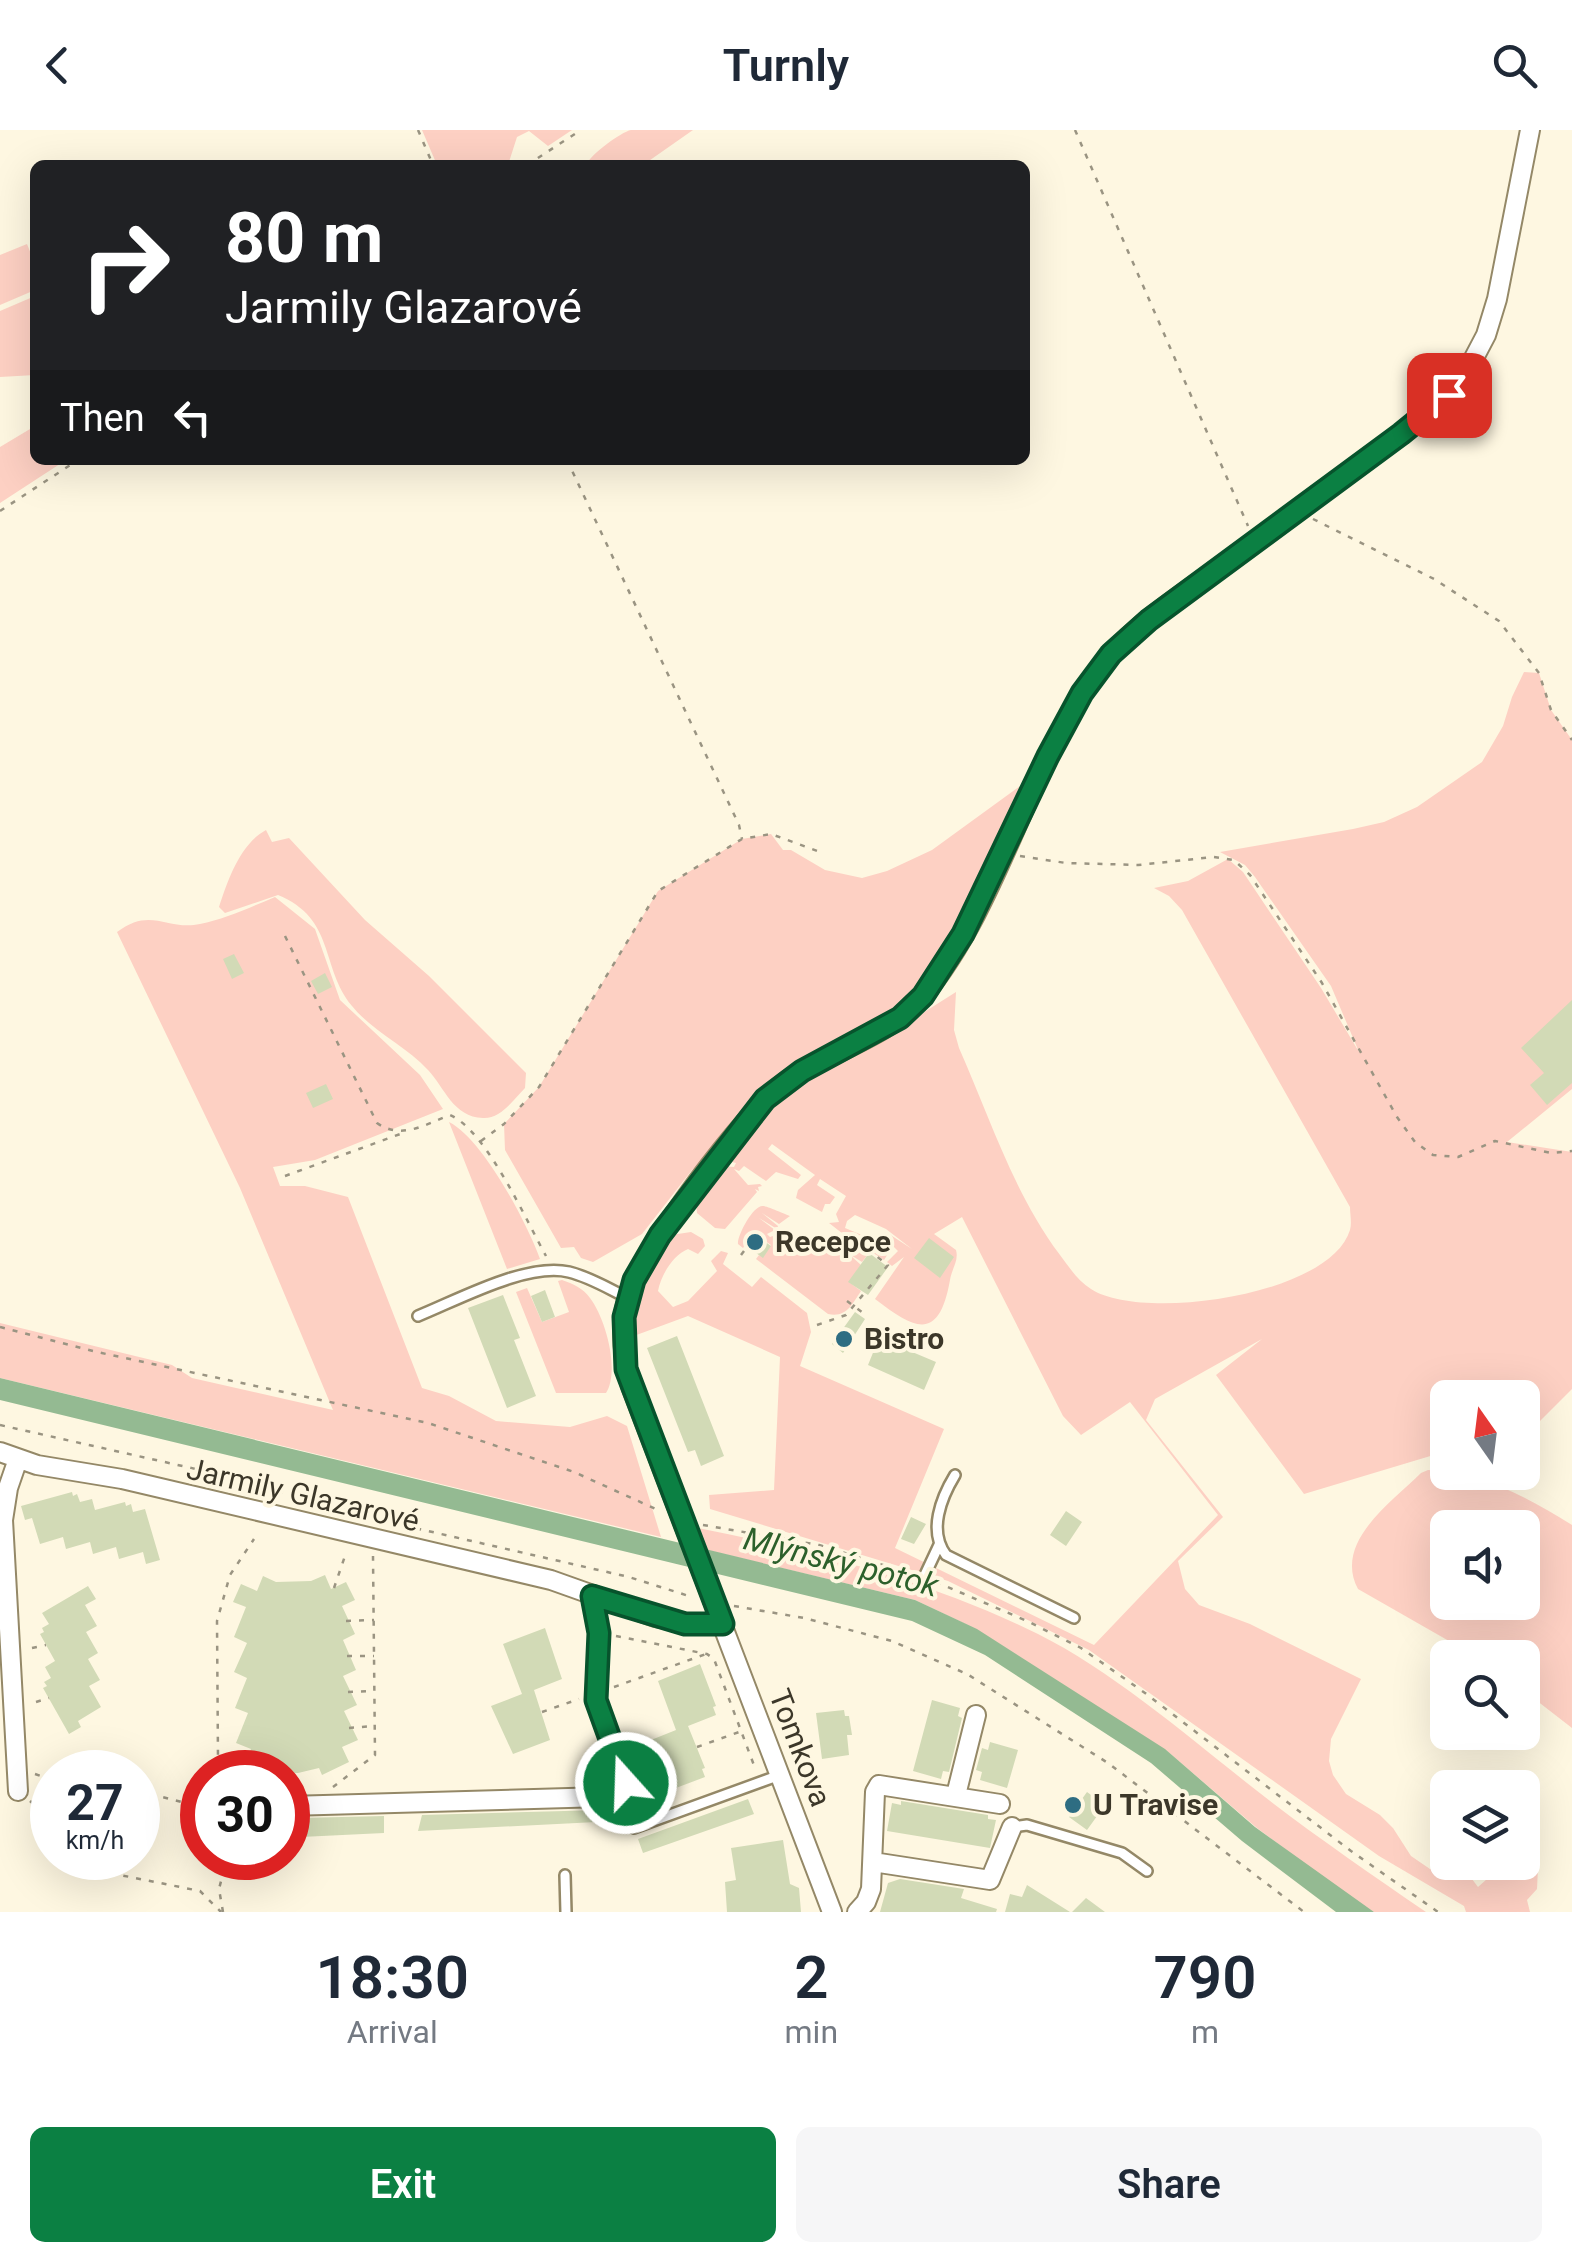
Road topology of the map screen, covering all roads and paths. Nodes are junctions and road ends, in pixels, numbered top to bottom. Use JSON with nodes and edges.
{"nodes":[{"id":1,"x":418,"y":130,"type":"edge"},
{"id":2,"x":581,"y":130,"type":"edge"},
{"id":3,"x":1075,"y":130,"type":"edge"},
{"id":4,"x":1530,"y":130,"type":"edge"},
{"id":5,"x":431,"y":160,"type":"edge"},
{"id":6,"x":535,"y":160,"type":"edge"},
{"id":7,"x":70,"y":465,"type":"edge"},
{"id":8,"x":569,"y":465,"type":"edge"},
{"id":9,"x":1302,"y":508,"type":"junction"},
{"id":10,"x":0,"y":511,"type":"edge"},
{"id":11,"x":1256,"y":540,"type":"junction"},
{"id":12,"x":1572,"y":740,"type":"edge"},
{"id":13,"x":742,"y":839,"type":"junction"},
{"id":14,"x":1004,"y":851,"type":"junction"},
{"id":15,"x":820,"y":852,"type":"dead end"},
{"id":16,"x":286,"y":936,"type":"dead end"},
{"id":17,"x":405,"y":1132,"type":"junction"},
{"id":18,"x":481,"y":1140,"type":"junction"},
{"id":19,"x":1572,"y":1151,"type":"edge"},
{"id":20,"x":284,"y":1176,"type":"dead end"},
{"id":21,"x":859,"y":1243,"type":"dead end"},
{"id":22,"x":747,"y":1247,"type":"dead end"},
{"id":23,"x":891,"y":1253,"type":"dead end"},
{"id":24,"x":741,"y":1255,"type":"dead end"},
{"id":25,"x":884,"y":1262,"type":"junction"},
{"id":26,"x":554,"y":1270,"type":"junction"},
{"id":27,"x":628,"y":1298,"type":"junction"},
{"id":28,"x":847,"y":1301,"type":"dead end"},
{"id":29,"x":853,"y":1306,"type":"junction"},
{"id":30,"x":866,"y":1315,"type":"dead end"},
{"id":31,"x":418,"y":1316,"type":"dead end"},
{"id":32,"x":818,"y":1325,"type":"dead end"},
{"id":33,"x":0,"y":1328,"type":"edge"},
{"id":34,"x":0,"y":1425,"type":"edge"},
{"id":35,"x":0,"y":1452,"type":"edge"},
{"id":36,"x":18,"y":1459,"type":"junction"},
{"id":37,"x":955,"y":1475,"type":"dead end"},
{"id":38,"x":684,"y":1523,"type":"junction"},
{"id":39,"x":254,"y":1539,"type":"dead end"},
{"id":40,"x":373,"y":1540,"type":"junction"},
{"id":41,"x":939,"y":1545,"type":"junction"},
{"id":42,"x":345,"y":1556,"type":"dead end"},
{"id":43,"x":924,"y":1577,"type":"dead end"},
{"id":44,"x":334,"y":1588,"type":"dead end"},
{"id":45,"x":592,"y":1596,"type":"junction"},
{"id":46,"x":714,"y":1603,"type":"junction"},
{"id":47,"x":1074,"y":1618,"type":"dead end"},
{"id":48,"x":374,"y":1620,"type":"junction"},
{"id":49,"x":346,"y":1621,"type":"dead end"},
{"id":50,"x":599,"y":1633,"type":"junction"},
{"id":51,"x":46,"y":1645,"type":"dead end"},
{"id":52,"x":32,"y":1648,"type":"dead end"},
{"id":53,"x":706,"y":1654,"type":"junction"},
{"id":54,"x":347,"y":1656,"type":"dead end"},
{"id":55,"x":374,"y":1656,"type":"junction"},
{"id":56,"x":374,"y":1691,"type":"junction"},
{"id":57,"x":348,"y":1692,"type":"dead end"},
{"id":58,"x":1146,"y":1692,"type":"dead end"},
{"id":59,"x":596,"y":1694,"type":"junction"},
{"id":60,"x":48,"y":1698,"type":"dead end"},
{"id":61,"x":36,"y":1702,"type":"dead end"},
{"id":62,"x":542,"y":1712,"type":"dead end"},
{"id":63,"x":976,"y":1715,"type":"dead end"},
{"id":64,"x":761,"y":1724,"type":"junction"},
{"id":65,"x":375,"y":1726,"type":"junction"},
{"id":66,"x":349,"y":1728,"type":"dead end"},
{"id":67,"x":741,"y":1731,"type":"junction"},
{"id":68,"x":696,"y":1748,"type":"dead end"},
{"id":69,"x":220,"y":1750,"type":"edge"},
{"id":70,"x":780,"y":1775,"type":"junction"},
{"id":71,"x":758,"y":1776,"type":"dead end"},
{"id":72,"x":626,"y":1783,"type":"junction"},
{"id":73,"x":317,"y":1788,"type":"dead end"},
{"id":74,"x":18,"y":1791,"type":"joint"},
{"id":75,"x":956,"y":1796,"type":"junction"},
{"id":76,"x":30,"y":1801,"type":"edge"},
{"id":77,"x":672,"y":1802,"type":"dead end"},
{"id":78,"x":1000,"y":1804,"type":"dead end"},
{"id":79,"x":310,"y":1805,"type":"edge"},
{"id":80,"x":1012,"y":1827,"type":"joint"},
{"id":81,"x":634,"y":1828,"type":"dead end"},
{"id":82,"x":873,"y":1862,"type":"junction"},
{"id":83,"x":1147,"y":1871,"type":"dead end"},
{"id":84,"x":565,"y":1874,"type":"dead end"},
{"id":85,"x":145,"y":1880,"type":"edge"},
{"id":86,"x":221,"y":1880,"type":"edge"},
{"id":87,"x":222,"y":1912,"type":"edge"},
{"id":88,"x":566,"y":1912,"type":"edge"},
{"id":89,"x":832,"y":1912,"type":"edge"},
{"id":90,"x":857,"y":1912,"type":"edge"},
{"id":91,"x":1304,"y":1912,"type":"edge"},
{"id":92,"x":1438,"y":1912,"type":"edge"}],
"edges":[{"from":1,"to":5,"type":"path"},
{"from":2,"to":6,"type":"path"},
{"from":3,"to":11,"type":"path"},
{"from":4,"to":9,"type":"street"},
{"from":7,"to":10,"type":"path"},
{"from":8,"to":13,"type":"path"},
{"from":9,"to":11,"type":"street"},
{"from":9,"to":12,"type":"path"},
{"from":11,"to":14,"type":"street"},
{"from":13,"to":15,"type":"path"},
{"from":13,"to":18,"type":"path"},
{"from":14,"to":19,"type":"path"},
{"from":14,"to":27,"type":"street"},
{"from":16,"to":17,"type":"path"},
{"from":17,"to":18,"type":"path"},
{"from":17,"to":20,"type":"path"},
{"from":18,"to":26,"type":"path"},
{"from":21,"to":25,"type":"path"},
{"from":22,"to":24,"type":"path"},
{"from":23,"to":25,"type":"path"},
{"from":25,"to":29,"type":"path"},
{"from":26,"to":27,"type":"lane"},
{"from":26,"to":31,"type":"lane"},
{"from":27,"to":38,"type":"street","name":"Tomkova"},
{"from":28,"to":29,"type":"path"},
{"from":29,"to":30,"type":"path"},
{"from":29,"to":32,"type":"path"},
{"from":33,"to":38,"type":"path"},
{"from":34,"to":46,"type":"path"},
{"from":35,"to":36,"type":"street","name":"Jarmily Glazarové"},
{"from":36,"to":40,"type":"street","name":"Jarmily Glazarové"},
{"from":36,"to":74,"type":"street"},
{"from":37,"to":41,"type":"lane"},
{"from":38,"to":46,"type":"street","name":"Tomkova"},
{"from":39,"to":69,"type":"path"},
{"from":40,"to":45,"type":"street","name":"Jarmily Glazarové"},
{"from":40,"to":48,"type":"path"},
{"from":41,"to":43,"type":"lane"},
{"from":41,"to":47,"type":"lane"},
{"from":42,"to":44,"type":"path"},
{"from":45,"to":46,"type":"street","name":"Jarmily Glazarové"},
{"from":45,"to":50,"type":"street"},
{"from":46,"to":64,"type":"street","name":"Tomkova"},
{"from":46,"to":91,"type":"path"},
{"from":48,"to":49,"type":"path"},
{"from":48,"to":55,"type":"path"},
{"from":50,"to":53,"type":"path"},
{"from":50,"to":59,"type":"street"},
{"from":51,"to":52,"type":"path"},
{"from":53,"to":59,"type":"path"},
{"from":53,"to":67,"type":"path"},
{"from":54,"to":55,"type":"path"},
{"from":55,"to":56,"type":"path"},
{"from":56,"to":57,"type":"path"},
{"from":56,"to":65,"type":"path"},
{"from":58,"to":92,"type":"path"},
{"from":59,"to":62,"type":"path"},
{"from":59,"to":72,"type":"street"},
{"from":60,"to":61,"type":"path"},
{"from":63,"to":75,"type":"street"},
{"from":64,"to":67,"type":"path"},
{"from":64,"to":70,"type":"street","name":"Tomkova"},
{"from":65,"to":66,"type":"path"},
{"from":65,"to":73,"type":"path"},
{"from":67,"to":68,"type":"path"},
{"from":67,"to":71,"type":"path"},
{"from":70,"to":81,"type":"lane"},
{"from":70,"to":89,"type":"street","name":"Tomkova"},
{"from":72,"to":77,"type":"path"},
{"from":72,"to":79,"type":"street"},
{"from":74,"to":76,"type":"path"},
{"from":75,"to":78,"type":"street"},
{"from":75,"to":82,"type":"street"},
{"from":80,"to":82,"type":"street"},
{"from":80,"to":83,"type":"lane"},
{"from":82,"to":90,"type":"street"},
{"from":84,"to":88,"type":"lane"},
{"from":85,"to":87,"type":"path"},
{"from":86,"to":87,"type":"path"}]}
